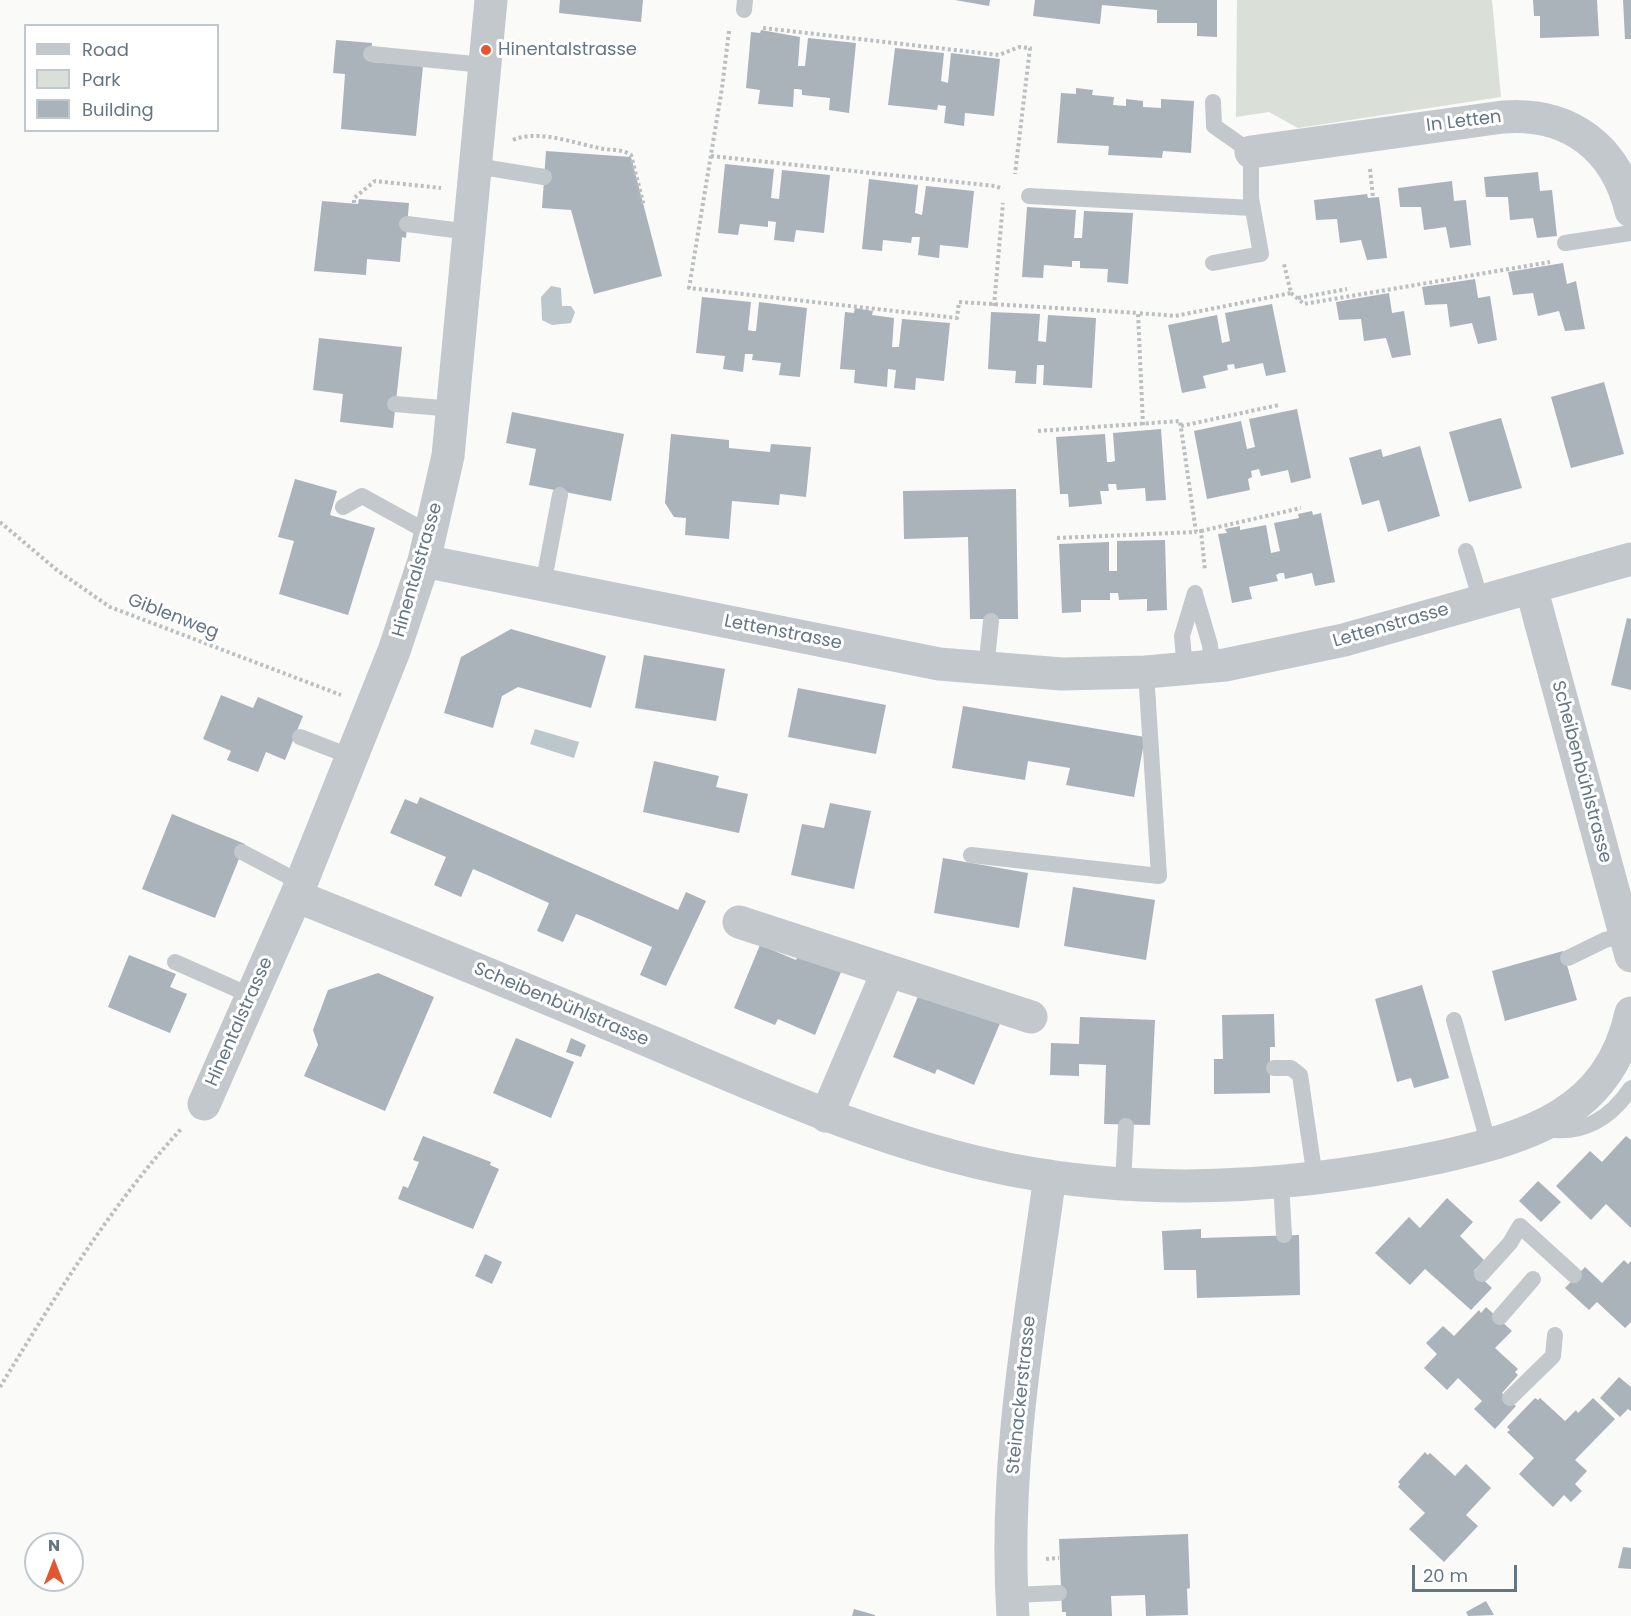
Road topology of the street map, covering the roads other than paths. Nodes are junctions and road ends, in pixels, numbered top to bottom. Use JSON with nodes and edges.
{"nodes":[{"id":1,"x":491,"y":0,"type":"edge"},
{"id":2,"x":371,"y":54,"type":"dead end"},
{"id":3,"x":484,"y":65,"type":"junction"},
{"id":4,"x":1213,"y":102,"type":"dead end"},
{"id":5,"x":1251,"y":152,"type":"junction"},
{"id":6,"x":476,"y":166,"type":"junction"},
{"id":7,"x":544,"y":177,"type":"dead end"},
{"id":8,"x":1029,"y":196,"type":"dead end"},
{"id":9,"x":1252,"y":208,"type":"junction"},
{"id":10,"x":1631,"y":211,"type":"edge"},
{"id":11,"x":407,"y":225,"type":"dead end"},
{"id":12,"x":470,"y":232,"type":"junction"},
{"id":13,"x":1631,"y":233,"type":"edge"},
{"id":14,"x":1565,"y":243,"type":"dead end"},
{"id":15,"x":1213,"y":263,"type":"dead end"},
{"id":16,"x":395,"y":404,"type":"dead end"},
{"id":17,"x":453,"y":410,"type":"junction"},
{"id":18,"x":560,"y":495,"type":"dead end"},
{"id":19,"x":343,"y":507,"type":"dead end"},
{"id":20,"x":427,"y":548,"type":"junction"},
{"id":21,"x":1466,"y":551,"type":"dead end"},
{"id":22,"x":1631,"y":559,"type":"edge"},
{"id":23,"x":543,"y":585,"type":"junction"},
{"id":24,"x":1531,"y":587,"type":"junction"},
{"id":25,"x":1481,"y":601,"type":"junction"},
{"id":26,"x":991,"y":621,"type":"dead end"},
{"id":27,"x":986,"y":669,"type":"junction"},
{"id":28,"x":1146,"y":672,"type":"junction"},
{"id":29,"x":300,"y":737,"type":"dead end"},
{"id":30,"x":352,"y":757,"type":"junction"},
{"id":31,"x":242,"y":852,"type":"dead end"},
{"id":32,"x":971,"y":855,"type":"dead end"},
{"id":33,"x":298,"y":889,"type":"junction"},
{"id":34,"x":739,"y":922,"type":"dead end"},
{"id":35,"x":1628,"y":945,"type":"edge"},
{"id":36,"x":1569,"y":958,"type":"dead end"},
{"id":37,"x":175,"y":962,"type":"dead end"},
{"id":38,"x":888,"y":971,"type":"junction"},
{"id":39,"x":252,"y":996,"type":"junction"},
{"id":40,"x":1631,"y":1013,"type":"edge"},
{"id":41,"x":1030,"y":1017,"type":"dead end"},
{"id":42,"x":1454,"y":1020,"type":"dead end"},
{"id":43,"x":1274,"y":1068,"type":"dead end"},
{"id":44,"x":1631,"y":1089,"type":"edge"},
{"id":45,"x":204,"y":1104,"type":"road end"},
{"id":46,"x":826,"y":1116,"type":"junction"},
{"id":47,"x":1126,"y":1126,"type":"dead end"},
{"id":48,"x":1540,"y":1128,"type":"junction"},
{"id":49,"x":1489,"y":1144,"type":"junction"},
{"id":50,"x":1050,"y":1176,"type":"junction"},
{"id":51,"x":1316,"y":1178,"type":"junction"},
{"id":52,"x":1281,"y":1182,"type":"junction"},
{"id":53,"x":1123,"y":1183,"type":"junction"},
{"id":54,"x":1284,"y":1235,"type":"dead end"},
{"id":55,"x":1482,"y":1274,"type":"dead end"},
{"id":56,"x":1574,"y":1275,"type":"dead end"},
{"id":57,"x":1533,"y":1280,"type":"dead end"},
{"id":58,"x":1500,"y":1317,"type":"dead end"},
{"id":59,"x":1555,"y":1335,"type":"dead end"},
{"id":60,"x":1510,"y":1398,"type":"dead end"},
{"id":61,"x":1059,"y":1593,"type":"dead end"},
{"id":62,"x":1012,"y":1606,"type":"edge"}],
"edges":[{"from":1,"to":3,"type":"street","name":"Hinentalstrasse"},
{"from":2,"to":3,"type":"lane"},
{"from":3,"to":6,"type":"street","name":"Hinentalstrasse"},
{"from":4,"to":5,"type":"lane"},
{"from":5,"to":9,"type":"lane"},
{"from":5,"to":10,"type":"street","name":"In Letten"},
{"from":6,"to":7,"type":"lane"},
{"from":6,"to":12,"type":"street","name":"Hinentalstrasse"},
{"from":8,"to":9,"type":"lane"},
{"from":9,"to":15,"type":"lane"},
{"from":11,"to":12,"type":"lane"},
{"from":12,"to":17,"type":"street","name":"Hinentalstrasse"},
{"from":13,"to":14,"type":"lane"},
{"from":16,"to":17,"type":"lane"},
{"from":17,"to":20,"type":"street","name":"Hinentalstrasse"},
{"from":18,"to":23,"type":"lane"},
{"from":19,"to":20,"type":"lane"},
{"from":20,"to":23,"type":"street","name":"Lettenstrasse"},
{"from":20,"to":30,"type":"street","name":"Hinentalstrasse"},
{"from":21,"to":25,"type":"lane"},
{"from":22,"to":24,"type":"street","name":"Lettenstrasse"},
{"from":23,"to":27,"type":"street","name":"Lettenstrasse"},
{"from":24,"to":25,"type":"street","name":"Lettenstrasse"},
{"from":24,"to":35,"type":"street","name":"Scheibenbühlstrasse"},
{"from":25,"to":28,"type":"street","name":"Lettenstrasse"},
{"from":26,"to":27,"type":"lane"},
{"from":27,"to":28,"type":"street","name":"Lettenstrasse"},
{"from":28,"to":32,"type":"lane"},
{"from":29,"to":30,"type":"lane"},
{"from":30,"to":33,"type":"street","name":"Hinentalstrasse"},
{"from":31,"to":33,"type":"lane"},
{"from":33,"to":39,"type":"street","name":"Hinentalstrasse"},
{"from":33,"to":46,"type":"street","name":"Scheibenbühlstrasse"},
{"from":34,"to":38,"type":"street"},
{"from":35,"to":36,"type":"lane"},
{"from":37,"to":39,"type":"lane"},
{"from":38,"to":41,"type":"street"},
{"from":38,"to":46,"type":"street"},
{"from":39,"to":45,"type":"street","name":"Hinentalstrasse"},
{"from":40,"to":48,"type":"street","name":"Scheibenbühlstrasse"},
{"from":42,"to":49,"type":"lane"},
{"from":43,"to":51,"type":"lane"},
{"from":44,"to":48,"type":"lane"},
{"from":46,"to":50,"type":"street","name":"Scheibenbühlstrasse"},
{"from":47,"to":53,"type":"lane"},
{"from":48,"to":49,"type":"street","name":"Scheibenbühlstrasse"},
{"from":49,"to":51,"type":"street","name":"Scheibenbühlstrasse"},
{"from":50,"to":53,"type":"street","name":"Scheibenbühlstrasse"},
{"from":50,"to":62,"type":"street","name":"Steinackerstrasse"},
{"from":51,"to":52,"type":"street","name":"Scheibenbühlstrasse"},
{"from":52,"to":53,"type":"street","name":"Scheibenbühlstrasse"},
{"from":52,"to":54,"type":"lane"},
{"from":55,"to":56,"type":"lane"},
{"from":57,"to":58,"type":"lane"},
{"from":59,"to":60,"type":"lane"},
{"from":61,"to":62,"type":"lane"}]}
